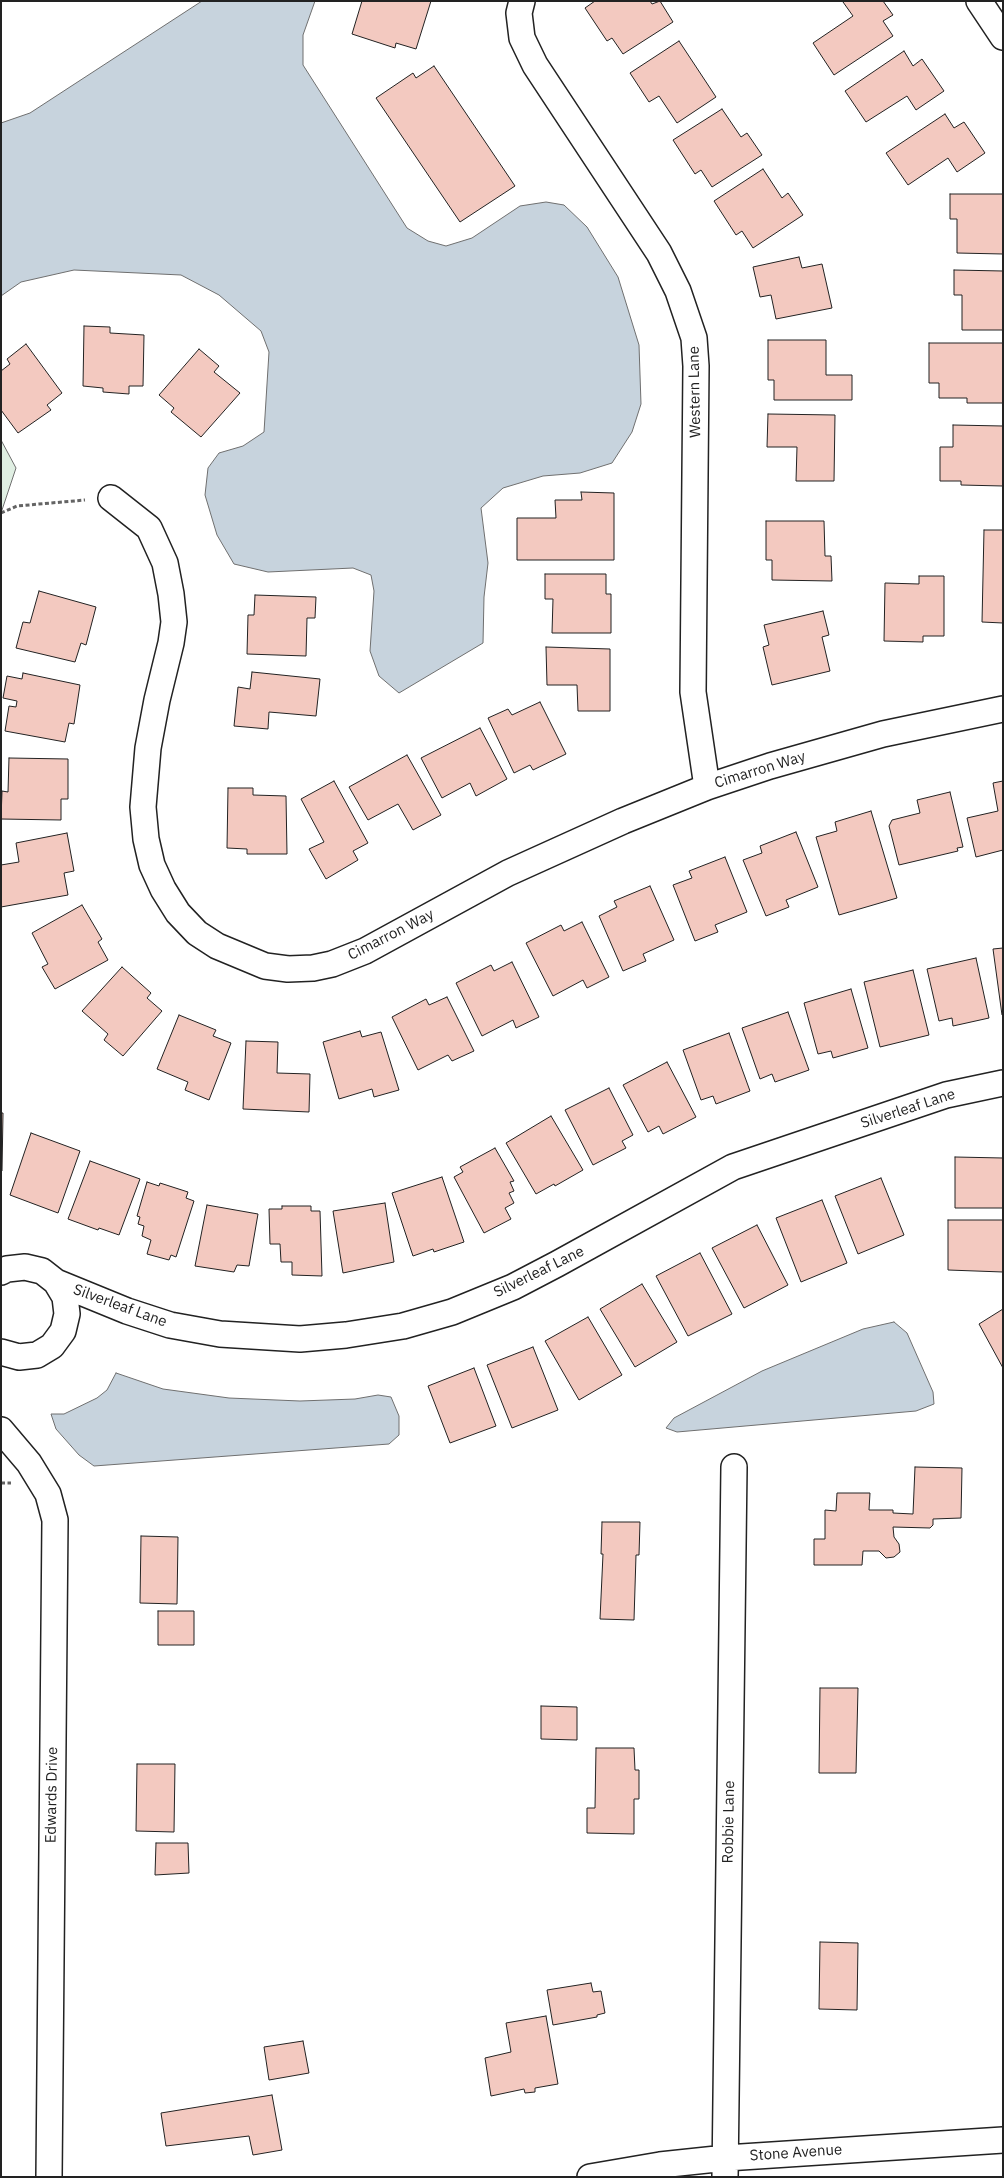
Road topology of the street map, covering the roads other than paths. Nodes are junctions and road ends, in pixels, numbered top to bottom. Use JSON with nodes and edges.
{"nodes":[{"id":1,"x":979,"y":1,"type":"edge"},
{"id":2,"x":521,"y":7,"type":"edge"},
{"id":3,"x":1003,"y":36,"type":"edge"},
{"id":4,"x":111,"y":498,"type":"road end"},
{"id":5,"x":1003,"y":709,"type":"edge"},
{"id":6,"x":707,"y":787,"type":"junction"},
{"id":7,"x":1003,"y":1083,"type":"edge"},
{"id":8,"x":1,"y":1272,"type":"edge"},
{"id":9,"x":56,"y":1282,"type":"junction"},
{"id":10,"x":1,"y":1352,"type":"edge"},
{"id":11,"x":1,"y":1430,"type":"edge"},
{"id":12,"x":734,"y":1467,"type":"dead end"},
{"id":13,"x":1003,"y":2140,"type":"edge"},
{"id":14,"x":726,"y":2167,"type":"edge"},
{"id":15,"x":49,"y":2177,"type":"edge"},
{"id":16,"x":590,"y":2177,"type":"edge"}],
"edges":[{"from":1,"to":3,"type":"street"},
{"from":2,"to":6,"type":"street","name":"Western Lane"},
{"from":4,"to":6,"type":"street","name":"Cimarron Way"},
{"from":5,"to":6,"type":"street","name":"Cimarron Way"},
{"from":7,"to":9,"type":"street","name":"Silverleaf Lane"},
{"from":8,"to":9,"type":"street","name":"Silverleaf Lane"},
{"from":9,"to":10,"type":"street","name":"Silverleaf Lane"},
{"from":11,"to":15,"type":"street","name":"Edwards Drive"},
{"from":12,"to":14,"type":"street","name":"Robbie Lane"},
{"from":13,"to":14,"type":"street","name":"Stone Avenue"},
{"from":14,"to":16,"type":"street","name":"Stone Avenue"}]}
